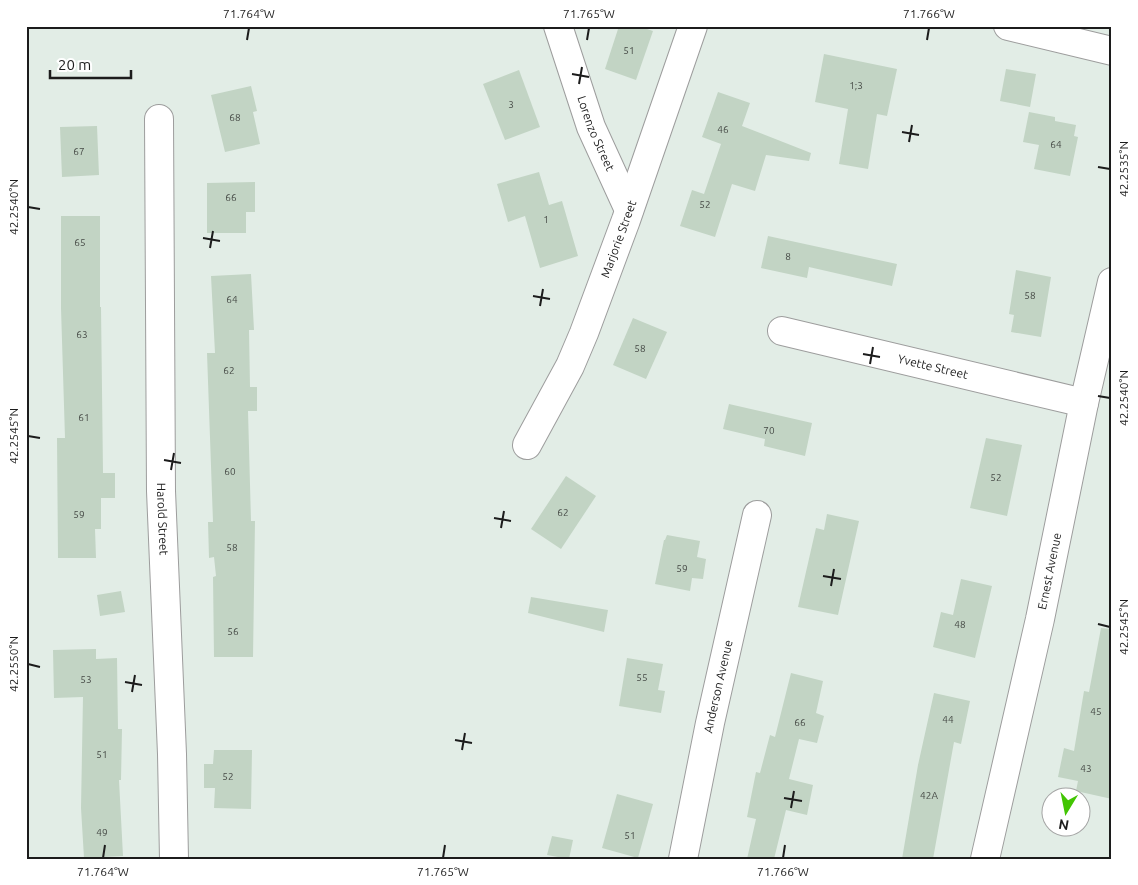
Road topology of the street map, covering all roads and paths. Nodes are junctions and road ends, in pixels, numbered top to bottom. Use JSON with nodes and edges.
{"nodes":[{"id":1,"x":558,"y":26,"type":"edge"},
{"id":2,"x":693,"y":26,"type":"edge"},
{"id":3,"x":1008,"y":26,"type":"edge"},
{"id":4,"x":1112,"y":51,"type":"edge"},
{"id":5,"x":159,"y":119,"type":"dead end"},
{"id":6,"x":629,"y":210,"type":"junction"},
{"id":7,"x":1112,"y":282,"type":"edge"},
{"id":8,"x":782,"y":331,"type":"dead end"},
{"id":9,"x":1084,"y":403,"type":"junction"},
{"id":10,"x":527,"y":444,"type":"dead end"},
{"id":11,"x":757,"y":515,"type":"dead end"},
{"id":12,"x":174,"y":859,"type":"edge"},
{"id":13,"x":683,"y":859,"type":"edge"},
{"id":14,"x":985,"y":859,"type":"edge"}],
"edges":[{"from":1,"to":6,"type":"street","name":"Lorenzo Street"},
{"from":2,"to":6,"type":"street","name":"Marjorie Street"},
{"from":3,"to":4,"type":"street"},
{"from":5,"to":12,"type":"street","name":"Harold Street"},
{"from":6,"to":10,"type":"street","name":"Marjorie Street"},
{"from":7,"to":9,"type":"street","name":"Ernest Avenue"},
{"from":8,"to":9,"type":"street","name":"Yvette Street"},
{"from":9,"to":14,"type":"street","name":"Ernest Avenue"},
{"from":11,"to":13,"type":"street","name":"Anderson Avenue"}]}
